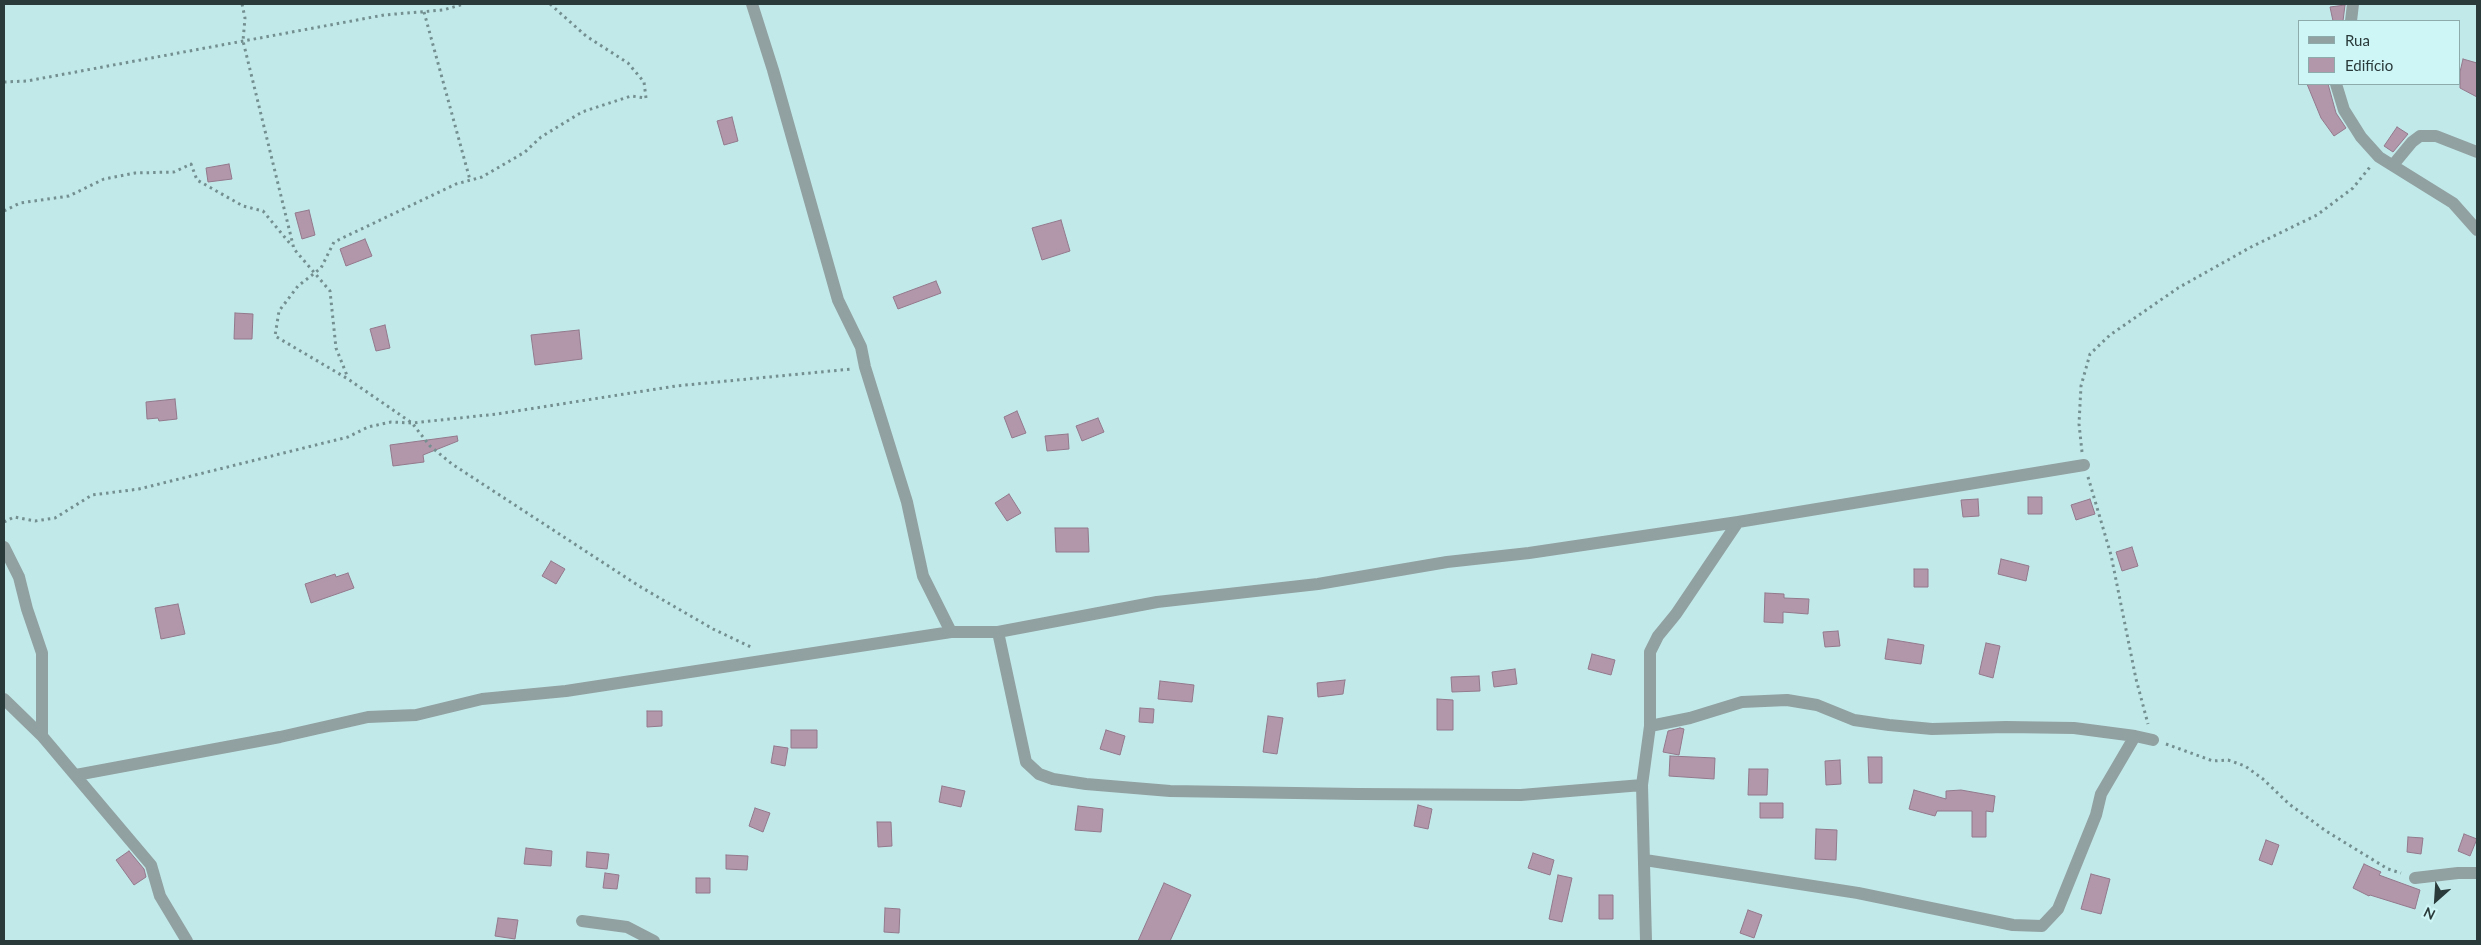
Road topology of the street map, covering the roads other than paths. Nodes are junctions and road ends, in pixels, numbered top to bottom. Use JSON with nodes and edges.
{"nodes":[{"id":1,"x":752,"y":4,"type":"edge"},
{"id":2,"x":2353,"y":4,"type":"edge"},
{"id":3,"x":2351,"y":20,"type":"edge"},
{"id":4,"x":2336,"y":85,"type":"edge"},
{"id":5,"x":2477,"y":152,"type":"edge"},
{"id":6,"x":2393,"y":166,"type":"junction"},
{"id":7,"x":2477,"y":230,"type":"edge"},
{"id":8,"x":2084,"y":465,"type":"road end"},
{"id":9,"x":1738,"y":522,"type":"junction"},
{"id":10,"x":4,"y":547,"type":"edge"},
{"id":11,"x":951,"y":632,"type":"junction"},
{"id":12,"x":998,"y":632,"type":"junction"},
{"id":13,"x":4,"y":699,"type":"edge"},
{"id":14,"x":1650,"y":726,"type":"junction"},
{"id":15,"x":42,"y":736,"type":"junction"},
{"id":16,"x":2136,"y":736,"type":"junction"},
{"id":17,"x":2153,"y":740,"type":"road end"},
{"id":18,"x":76,"y":774,"type":"junction"},
{"id":19,"x":1642,"y":785,"type":"junction"},
{"id":20,"x":1645,"y":860,"type":"junction"},
{"id":21,"x":2477,"y":873,"type":"edge"},
{"id":22,"x":2415,"y":878,"type":"road end"},
{"id":23,"x":582,"y":921,"type":"dead end"},
{"id":24,"x":188,"y":941,"type":"edge"},
{"id":25,"x":654,"y":941,"type":"edge"},
{"id":26,"x":1646,"y":941,"type":"edge"}],
"edges":[{"from":1,"to":11,"type":"street"},
{"from":2,"to":3,"type":"street"},
{"from":4,"to":6,"type":"street"},
{"from":5,"to":6,"type":"street"},
{"from":6,"to":7,"type":"street"},
{"from":8,"to":9,"type":"street"},
{"from":9,"to":12,"type":"street"},
{"from":9,"to":14,"type":"street"},
{"from":10,"to":15,"type":"street"},
{"from":11,"to":12,"type":"street"},
{"from":11,"to":18,"type":"street"},
{"from":12,"to":19,"type":"street"},
{"from":13,"to":15,"type":"street"},
{"from":14,"to":16,"type":"street"},
{"from":14,"to":19,"type":"street"},
{"from":15,"to":18,"type":"street"},
{"from":16,"to":17,"type":"street"},
{"from":16,"to":20,"type":"street"},
{"from":18,"to":24,"type":"street"},
{"from":19,"to":20,"type":"street"},
{"from":20,"to":26,"type":"street"},
{"from":21,"to":22,"type":"street"},
{"from":23,"to":25,"type":"street"}]}
